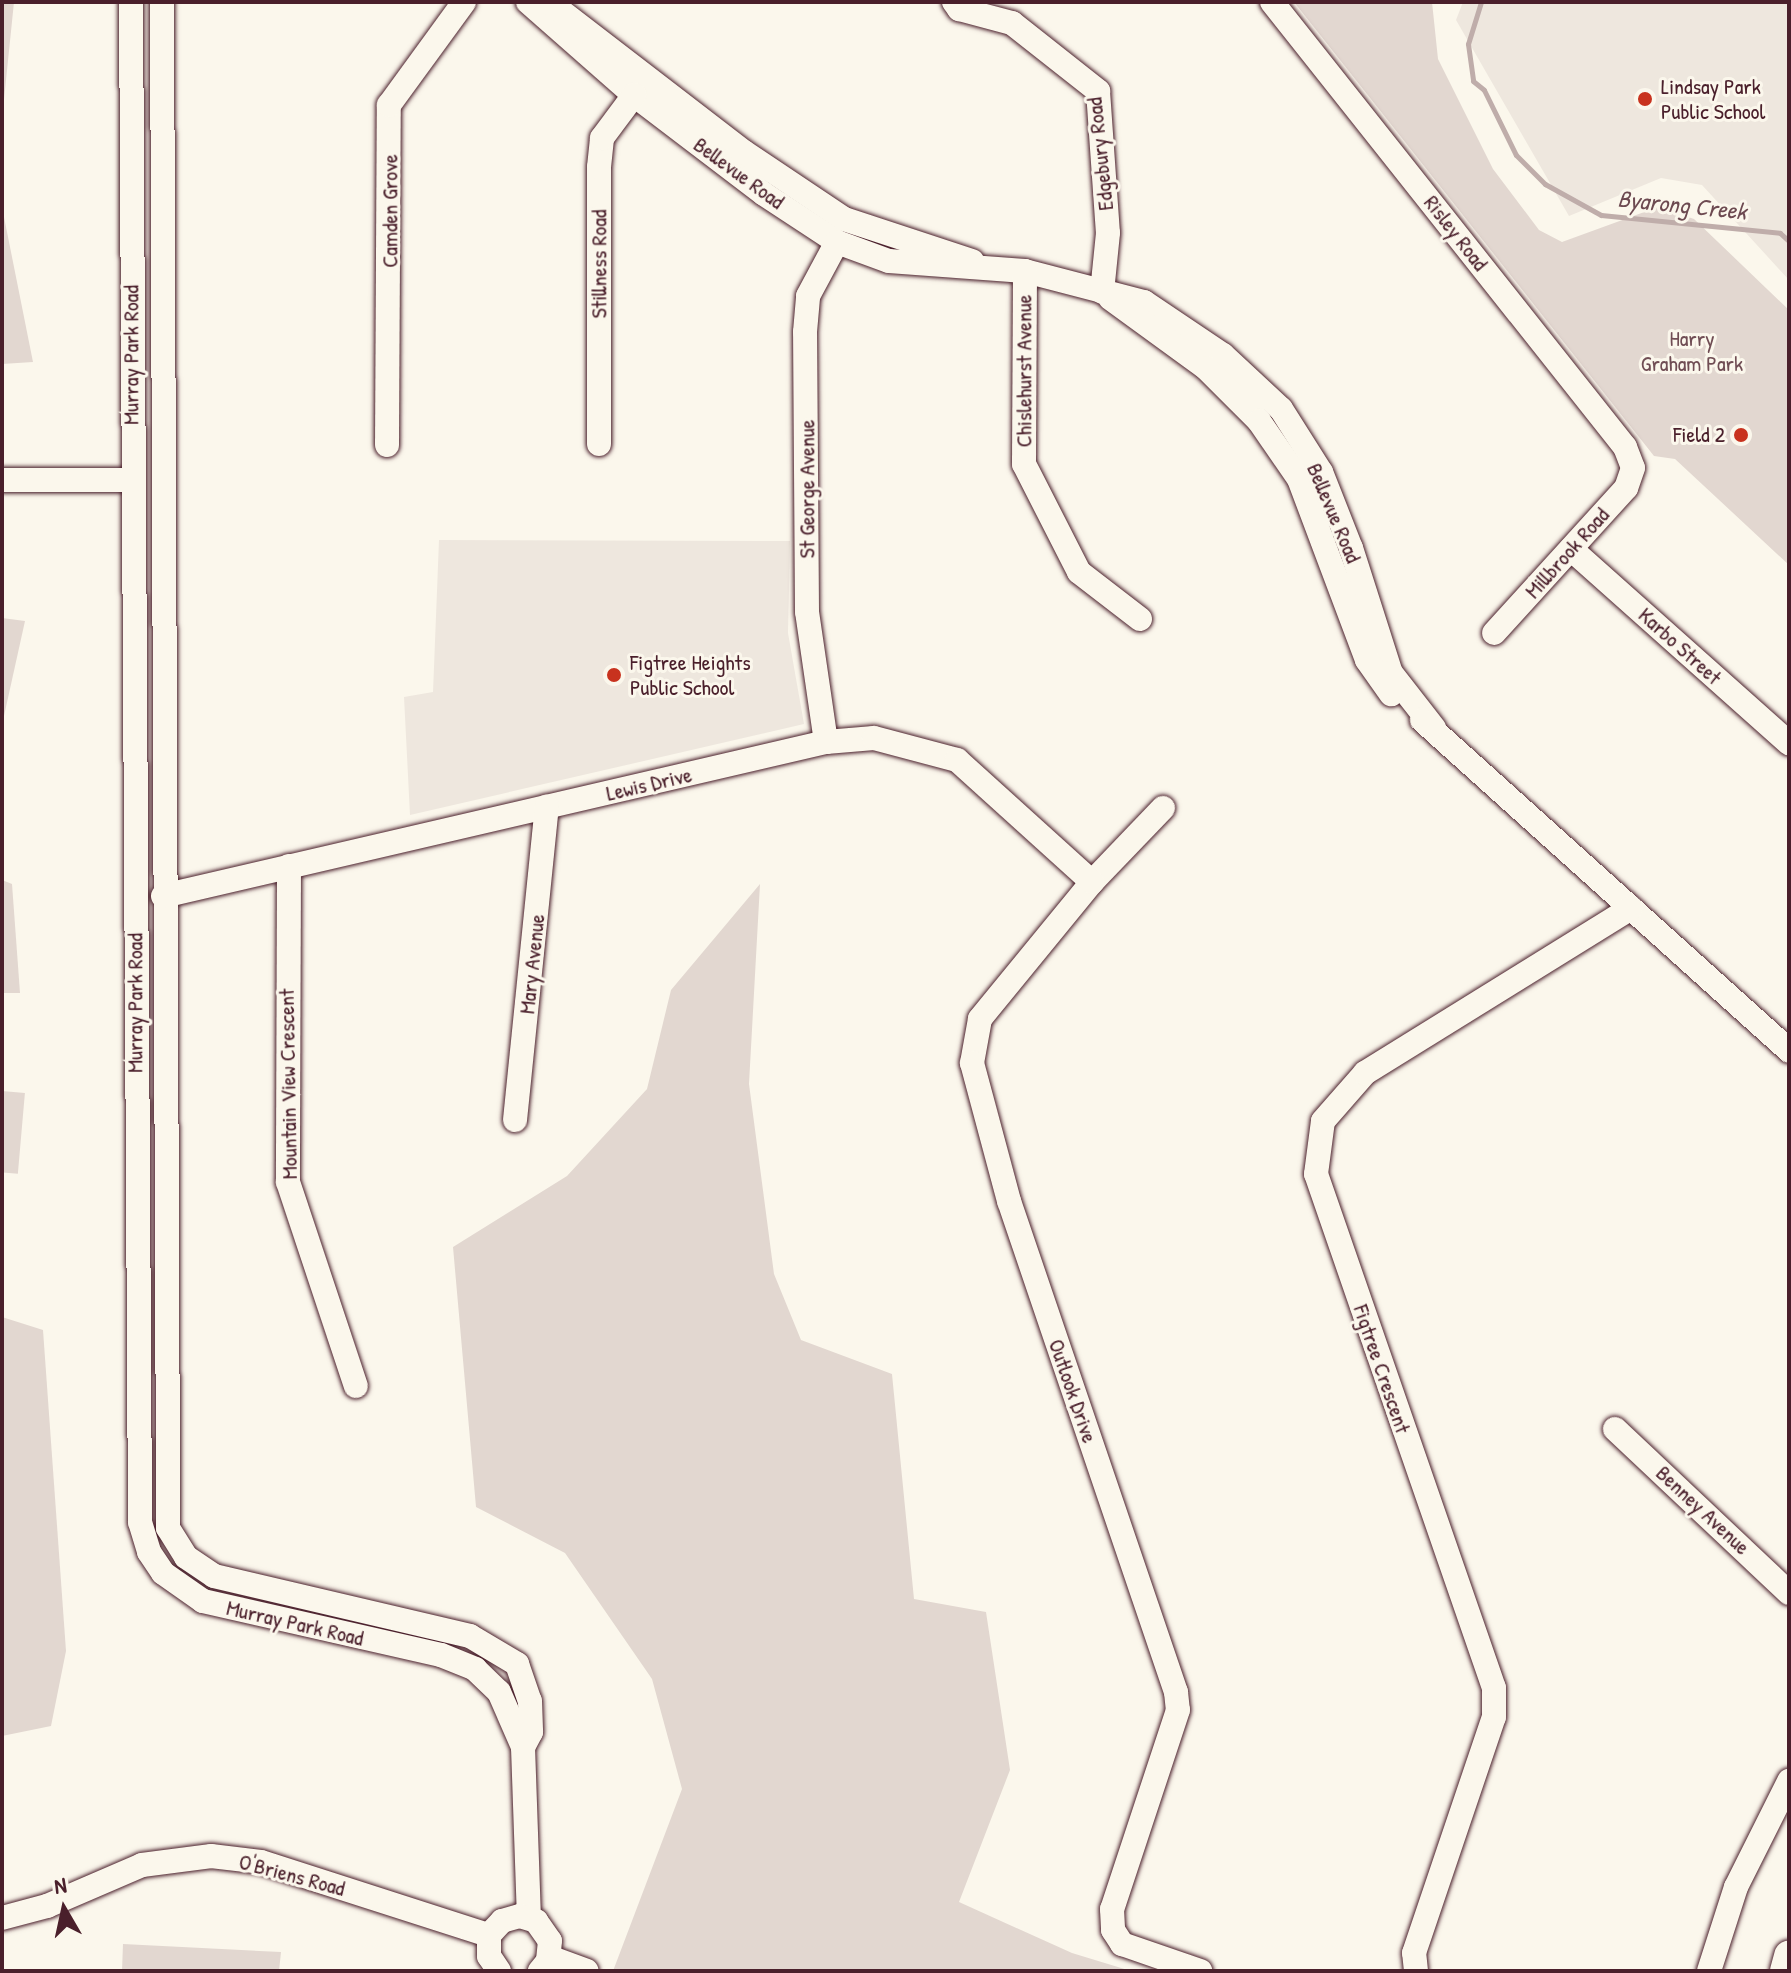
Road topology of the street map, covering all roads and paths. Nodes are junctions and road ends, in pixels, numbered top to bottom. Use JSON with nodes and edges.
{"nodes":[{"id":1,"x":131,"y":2,"type":"edge"},
{"id":2,"x":162,"y":2,"type":"edge"},
{"id":3,"x":464,"y":2,"type":"edge"},
{"id":4,"x":528,"y":2,"type":"edge"},
{"id":5,"x":549,"y":2,"type":"edge"},
{"id":6,"x":954,"y":2,"type":"edge"},
{"id":7,"x":1272,"y":2,"type":"edge"},
{"id":8,"x":131,"y":36,"type":"junction"},
{"id":9,"x":161,"y":38,"type":"junction"},
{"id":10,"x":634,"y":95,"type":"junction"},
{"id":11,"x":837,"y":242,"type":"junction"},
{"id":12,"x":985,"y":266,"type":"junction"},
{"id":13,"x":1025,"y":271,"type":"junction"},
{"id":14,"x":1102,"y":292,"type":"junction"},
{"id":15,"x":599,"y":444,"type":"dead end"},
{"id":16,"x":387,"y":445,"type":"dead end"},
{"id":17,"x":1633,"y":468,"type":"joint"},
{"id":18,"x":2,"y":480,"type":"edge"},
{"id":19,"x":132,"y":480,"type":"junction"},
{"id":20,"x":1571,"y":549,"type":"junction"},
{"id":21,"x":1140,"y":619,"type":"dead end"},
{"id":22,"x":1494,"y":633,"type":"dead end"},
{"id":23,"x":826,"y":742,"type":"junction"},
{"id":24,"x":1789,"y":743,"type":"edge"},
{"id":25,"x":547,"y":807,"type":"junction"},
{"id":26,"x":1163,"y":808,"type":"dead end"},
{"id":27,"x":289,"y":866,"type":"junction"},
{"id":28,"x":1092,"y":882,"type":"junction"},
{"id":29,"x":163,"y":896,"type":"junction"},
{"id":30,"x":1631,"y":908,"type":"junction"},
{"id":31,"x":1789,"y":1050,"type":"edge"},
{"id":32,"x":515,"y":1120,"type":"dead end"},
{"id":33,"x":356,"y":1386,"type":"dead end"},
{"id":34,"x":1615,"y":1429,"type":"dead end"},
{"id":35,"x":168,"y":1528,"type":"junction"},
{"id":36,"x":144,"y":1539,"type":"junction"},
{"id":37,"x":1789,"y":1593,"type":"edge"},
{"id":38,"x":523,"y":1747,"type":"junction"},
{"id":39,"x":1789,"y":1781,"type":"edge"},
{"id":40,"x":529,"y":1917,"type":"junction"},
{"id":41,"x":2,"y":1918,"type":"edge"},
{"id":42,"x":489,"y":1935,"type":"junction"},
{"id":43,"x":1789,"y":1956,"type":"edge"},
{"id":44,"x":544,"y":1964,"type":"edge"},
{"id":45,"x":499,"y":1971,"type":"edge"},
{"id":46,"x":587,"y":1971,"type":"edge"},
{"id":47,"x":1200,"y":1971,"type":"edge"},
{"id":48,"x":1416,"y":1971,"type":"edge"},
{"id":49,"x":1709,"y":1971,"type":"edge"},
{"id":50,"x":1785,"y":1971,"type":"edge"}],
"edges":[{"from":1,"to":8,"type":"street","name":"Murray Park Road"},
{"from":2,"to":9,"type":"street","name":"Murray Park Road"},
{"from":3,"to":16,"type":"street","name":"Camden Grove"},
{"from":4,"to":10,"type":"street","name":"Bellevue Road"},
{"from":5,"to":12,"type":"street","name":"Bellevue Road"},
{"from":6,"to":14,"type":"street","name":"Edgebury Road"},
{"from":7,"to":17,"type":"street","name":"Risley Road"},
{"from":8,"to":9,"type":"street"},
{"from":8,"to":19,"type":"street","name":"Murray Park Road"},
{"from":9,"to":29,"type":"street","name":"Murray Park Road"},
{"from":10,"to":11,"type":"street","name":"Bellevue Road"},
{"from":10,"to":15,"type":"street","name":"Stillness Road"},
{"from":11,"to":12,"type":"street","name":"Bellevue Road"},
{"from":11,"to":23,"type":"street","name":"St George Avenue"},
{"from":12,"to":13,"type":"street","name":"Bellevue Road"},
{"from":13,"to":14,"type":"street","name":"Bellevue Road"},
{"from":13,"to":21,"type":"street","name":"Chislehurst Avenue"},
{"from":14,"to":30,"type":"street","name":"Bellevue Road"},
{"from":17,"to":20,"type":"street","name":"Millbrook Road"},
{"from":18,"to":19,"type":"street"},
{"from":19,"to":36,"type":"street","name":"Murray Park Road"},
{"from":20,"to":22,"type":"street","name":"Millbrook Road"},
{"from":20,"to":24,"type":"street","name":"Karbo Street"},
{"from":23,"to":25,"type":"street","name":"Lewis Drive"},
{"from":23,"to":28,"type":"street","name":"Lewis Drive"},
{"from":25,"to":27,"type":"street","name":"Lewis Drive"},
{"from":25,"to":32,"type":"street","name":"Mary Avenue"},
{"from":26,"to":28,"type":"street","name":"Outlook Drive"},
{"from":27,"to":29,"type":"street","name":"Lewis Drive"},
{"from":27,"to":33,"type":"street","name":"Mountain View Crescent"},
{"from":28,"to":47,"type":"street","name":"Outlook Drive"},
{"from":29,"to":35,"type":"street","name":"Murray Park Road"},
{"from":30,"to":31,"type":"street","name":"Bellevue Road"},
{"from":30,"to":48,"type":"street","name":"Figtree Crescent"},
{"from":34,"to":37,"type":"street","name":"Benney Avenue"},
{"from":35,"to":36,"type":"street"},
{"from":35,"to":38,"type":"street","name":"Murray Park Road"},
{"from":36,"to":38,"type":"street","name":"Murray Park Road"},
{"from":38,"to":40,"type":"street","name":"Murray Park Road"},
{"from":39,"to":49,"type":"street"},
{"from":40,"to":42,"type":"street"},
{"from":40,"to":44,"type":"street"},
{"from":41,"to":42,"type":"street","name":"O'Briens Road"},
{"from":42,"to":45,"type":"street"},
{"from":43,"to":50,"type":"main road"},
{"from":44,"to":46,"type":"street"}]}
